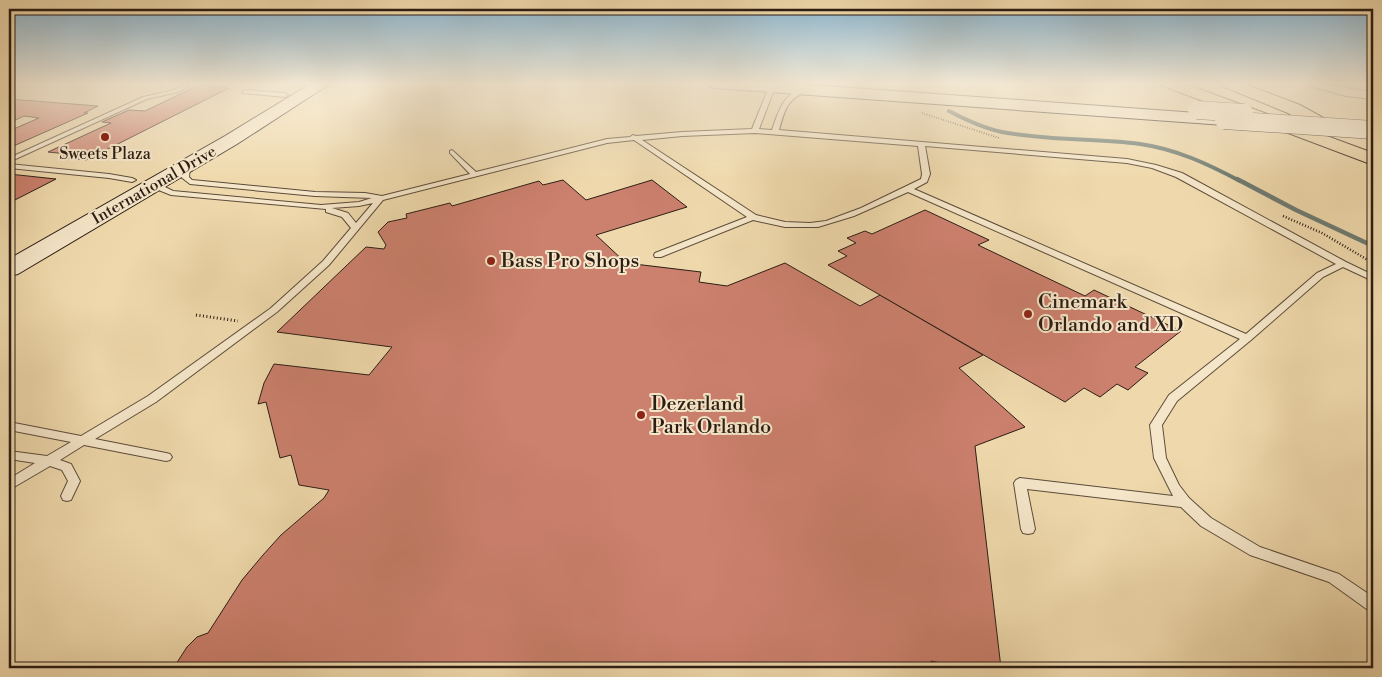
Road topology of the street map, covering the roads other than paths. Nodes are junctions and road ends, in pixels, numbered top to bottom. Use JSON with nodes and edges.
{"nodes":[{"id":1,"x":108,"y":115,"type":"edge"},
{"id":2,"x":254,"y":115,"type":"edge"},
{"id":3,"x":265,"y":115,"type":"edge"},
{"id":4,"x":761,"y":115,"type":"edge"},
{"id":5,"x":781,"y":115,"type":"edge"},
{"id":6,"x":1156,"y":115,"type":"edge"},
{"id":7,"x":1253,"y":115,"type":"edge"},
{"id":8,"x":1264,"y":115,"type":"edge"},
{"id":9,"x":1295,"y":115,"type":"edge"},
{"id":10,"x":1304,"y":115,"type":"edge"},
{"id":11,"x":1373,"y":122,"type":"edge"},
{"id":12,"x":1323,"y":125,"type":"junction"},
{"id":13,"x":1373,"y":130,"type":"edge"},
{"id":14,"x":755,"y":131,"type":"junction"},
{"id":15,"x":775,"y":132,"type":"junction"},
{"id":16,"x":633,"y":137,"type":"junction"},
{"id":17,"x":1373,"y":143,"type":"edge"},
{"id":18,"x":921,"y":144,"type":"junction"},
{"id":19,"x":452,"y":152,"type":"dead end"},
{"id":20,"x":1373,"y":159,"type":"edge"},
{"id":21,"x":9,"y":160,"type":"edge"},
{"id":22,"x":182,"y":160,"type":"junction"},
{"id":23,"x":9,"y":166,"type":"edge"},
{"id":24,"x":474,"y":174,"type":"junction"},
{"id":25,"x":132,"y":180,"type":"junction"},
{"id":26,"x":154,"y":185,"type":"junction"},
{"id":27,"x":908,"y":189,"type":"junction"},
{"id":28,"x":381,"y":197,"type":"junction"},
{"id":29,"x":321,"y":208,"type":"junction"},
{"id":30,"x":108,"y":211,"type":"junction"},
{"id":31,"x":753,"y":217,"type":"junction"},
{"id":32,"x":356,"y":228,"type":"junction"},
{"id":33,"x":9,"y":249,"type":"edge"},
{"id":34,"x":658,"y":255,"type":"dead end"},
{"id":35,"x":1343,"y":264,"type":"junction"},
{"id":36,"x":9,"y":269,"type":"edge"},
{"id":37,"x":1373,"y":278,"type":"edge"},
{"id":38,"x":1247,"y":338,"type":"junction"},
{"id":39,"x":9,"y":426,"type":"edge"},
{"id":40,"x":83,"y":440,"type":"junction"},
{"id":41,"x":9,"y":455,"type":"edge"},
{"id":42,"x":166,"y":457,"type":"dead end"},
{"id":43,"x":48,"y":461,"type":"junction"},
{"id":44,"x":9,"y":485,"type":"edge"},
{"id":45,"x":67,"y":496,"type":"dead end"},
{"id":46,"x":1184,"y":502,"type":"junction"},
{"id":47,"x":1028,"y":529,"type":"dead end"},
{"id":48,"x":1373,"y":605,"type":"edge"}],
"edges":[{"from":1,"to":21,"type":"lane"},
{"from":2,"to":22,"type":"street","name":"International Drive"},
{"from":3,"to":22,"type":"street","name":"International Drive"},
{"from":4,"to":14,"type":"lane"},
{"from":5,"to":15,"type":"lane"},
{"from":6,"to":13,"type":"street","bridge":true},
{"from":7,"to":20,"type":"highway"},
{"from":8,"to":11,"type":"street","bridge":true},
{"from":9,"to":12,"type":"highway"},
{"from":10,"to":12,"type":"highway"},
{"from":12,"to":17,"type":"highway"},
{"from":14,"to":15,"type":"lane"},
{"from":14,"to":16,"type":"lane"},
{"from":15,"to":18,"type":"lane"},
{"from":16,"to":24,"type":"lane"},
{"from":16,"to":31,"type":"lane"},
{"from":18,"to":27,"type":"lane"},
{"from":18,"to":35,"type":"lane"},
{"from":19,"to":24,"type":"lane"},
{"from":22,"to":25,"type":"street","name":"International Drive"},
{"from":22,"to":26,"type":"street","name":"International Drive"},
{"from":22,"to":28,"type":"lane"},
{"from":23,"to":25,"type":"lane"},
{"from":24,"to":28,"type":"lane"},
{"from":25,"to":30,"type":"street"},
{"from":25,"to":33,"type":"street","name":"International Drive"},
{"from":26,"to":29,"type":"lane"},
{"from":26,"to":30,"type":"street","name":"International Drive"},
{"from":27,"to":31,"type":"lane"},
{"from":27,"to":38,"type":"lane"},
{"from":28,"to":29,"type":"lane"},
{"from":28,"to":32,"type":"lane"},
{"from":29,"to":32,"type":"lane"},
{"from":30,"to":36,"type":"street","name":"International Drive"},
{"from":31,"to":34,"type":"lane"},
{"from":32,"to":40,"type":"lane"},
{"from":35,"to":37,"type":"lane"},
{"from":35,"to":38,"type":"lane"},
{"from":38,"to":46,"type":"lane"},
{"from":39,"to":40,"type":"lane"},
{"from":40,"to":42,"type":"lane"},
{"from":40,"to":43,"type":"lane"},
{"from":41,"to":43,"type":"lane"},
{"from":43,"to":44,"type":"lane"},
{"from":43,"to":45,"type":"lane"},
{"from":46,"to":47,"type":"lane"},
{"from":46,"to":48,"type":"lane"}]}
